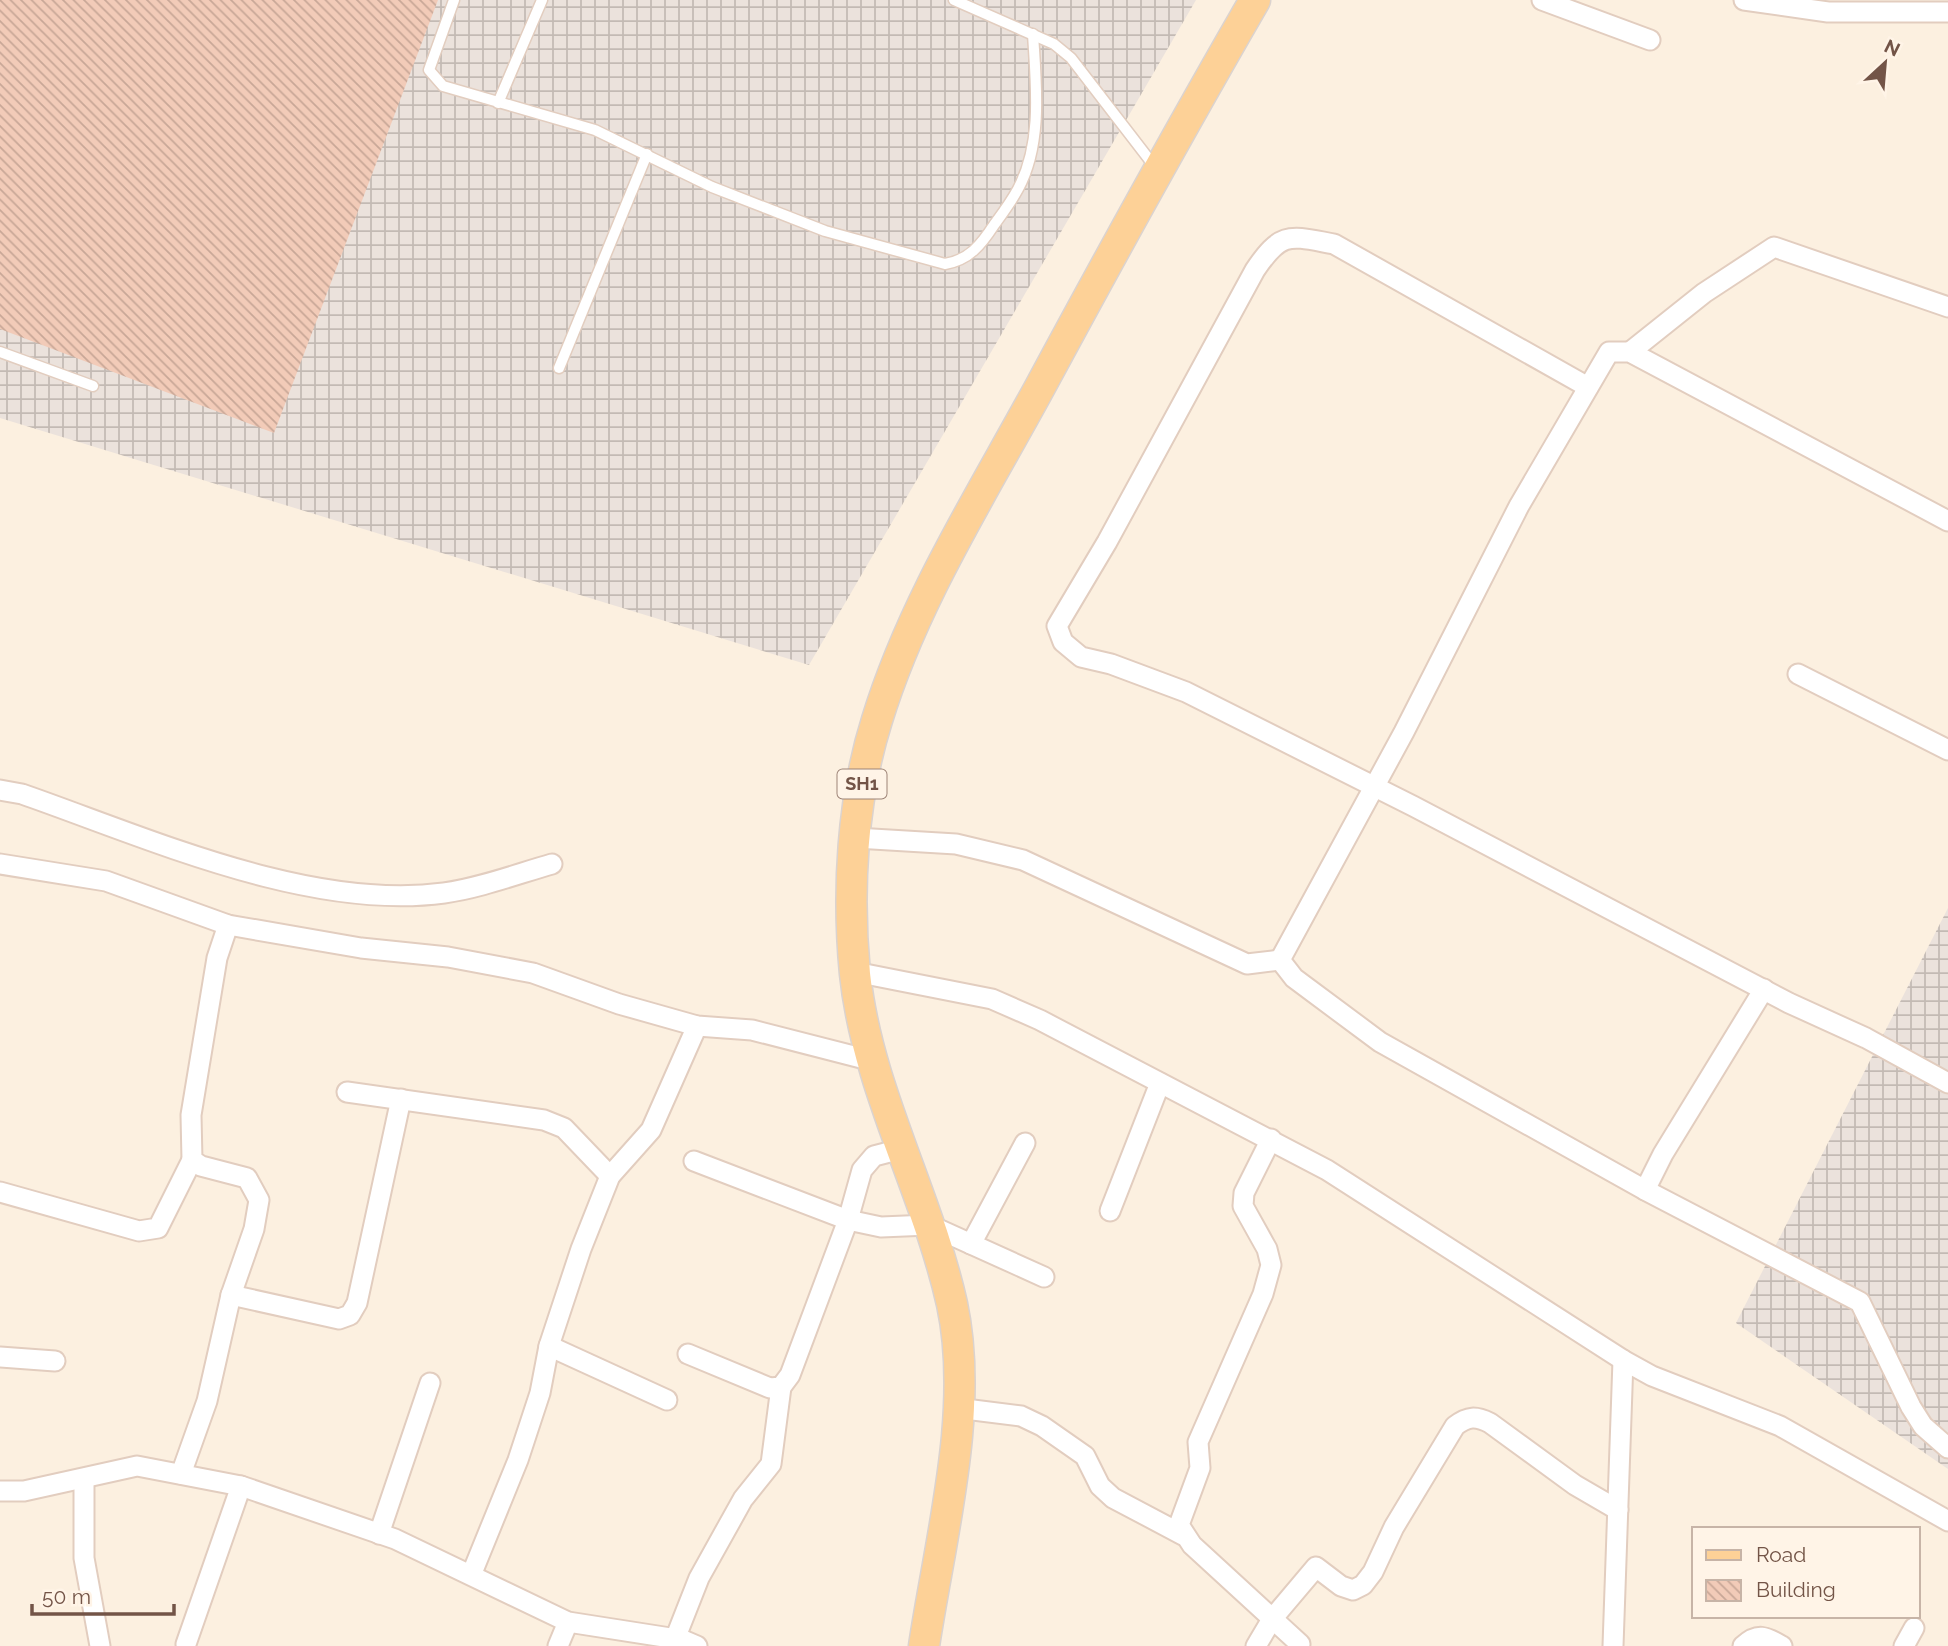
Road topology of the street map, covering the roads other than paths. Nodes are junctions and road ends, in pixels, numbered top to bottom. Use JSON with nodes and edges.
{"nodes":[{"id":1,"x":454,"y":0,"type":"edge"},
{"id":2,"x":542,"y":0,"type":"edge"},
{"id":3,"x":954,"y":0,"type":"edge"},
{"id":4,"x":1255,"y":0,"type":"edge"},
{"id":5,"x":1542,"y":0,"type":"edge"},
{"id":6,"x":1744,"y":0,"type":"edge"},
{"id":7,"x":1948,"y":12,"type":"edge"},
{"id":8,"x":1033,"y":34,"type":"junction"},
{"id":9,"x":1650,"y":40,"type":"dead end"},
{"id":10,"x":498,"y":103,"type":"junction"},
{"id":11,"x":646,"y":155,"type":"junction"},
{"id":12,"x":1157,"y":170,"type":"junction"},
{"id":13,"x":1948,"y":307,"type":"edge"},
{"id":14,"x":0,"y":352,"type":"edge"},
{"id":15,"x":1630,"y":352,"type":"junction"},
{"id":16,"x":559,"y":368,"type":"dead end"},
{"id":17,"x":93,"y":386,"type":"dead end"},
{"id":18,"x":1588,"y":387,"type":"junction"},
{"id":19,"x":1948,"y":521,"type":"edge"},
{"id":20,"x":1798,"y":674,"type":"dead end"},
{"id":21,"x":1948,"y":750,"type":"edge"},
{"id":22,"x":1374,"y":788,"type":"junction"},
{"id":23,"x":0,"y":790,"type":"edge"},
{"id":24,"x":856,"y":838,"type":"junction"},
{"id":25,"x":0,"y":864,"type":"edge"},
{"id":26,"x":552,"y":864,"type":"dead end"},
{"id":27,"x":228,"y":925,"type":"junction"},
{"id":28,"x":1280,"y":960,"type":"junction"},
{"id":29,"x":855,"y":972,"type":"junction"},
{"id":30,"x":1765,"y":989,"type":"junction"},
{"id":31,"x":697,"y":1026,"type":"junction"},
{"id":32,"x":873,"y":1061,"type":"junction"},
{"id":33,"x":1160,"y":1083,"type":"junction"},
{"id":34,"x":1948,"y":1083,"type":"edge"},
{"id":35,"x":347,"y":1092,"type":"dead end"},
{"id":36,"x":401,"y":1099,"type":"junction"},
{"id":37,"x":1271,"y":1139,"type":"junction"},
{"id":38,"x":1025,"y":1143,"type":"dead end"},
{"id":39,"x":901,"y":1149,"type":"junction"},
{"id":40,"x":192,"y":1160,"type":"junction"},
{"id":41,"x":694,"y":1161,"type":"dead end"},
{"id":42,"x":610,"y":1176,"type":"junction"},
{"id":43,"x":1645,"y":1189,"type":"junction"},
{"id":44,"x":0,"y":1192,"type":"edge"},
{"id":45,"x":1110,"y":1211,"type":"dead end"},
{"id":46,"x":848,"y":1220,"type":"junction"},
{"id":47,"x":929,"y":1225,"type":"junction"},
{"id":48,"x":971,"y":1244,"type":"junction"},
{"id":49,"x":1044,"y":1277,"type":"dead end"},
{"id":50,"x":232,"y":1295,"type":"junction"},
{"id":51,"x":549,"y":1346,"type":"junction"},
{"id":52,"x":688,"y":1354,"type":"dead end"},
{"id":53,"x":0,"y":1357,"type":"edge"},
{"id":54,"x":1623,"y":1360,"type":"junction"},
{"id":55,"x":55,"y":1361,"type":"dead end"},
{"id":56,"x":430,"y":1383,"type":"dead end"},
{"id":57,"x":781,"y":1387,"type":"junction"},
{"id":58,"x":667,"y":1399,"type":"dead end"},
{"id":59,"x":957,"y":1408,"type":"junction"},
{"id":60,"x":1948,"y":1448,"type":"edge"},
{"id":61,"x":181,"y":1474,"type":"junction"},
{"id":62,"x":84,"y":1479,"type":"junction"},
{"id":63,"x":241,"y":1486,"type":"junction"},
{"id":64,"x":0,"y":1491,"type":"edge"},
{"id":65,"x":1618,"y":1510,"type":"junction"},
{"id":66,"x":1948,"y":1521,"type":"edge"},
{"id":67,"x":379,"y":1534,"type":"junction"},
{"id":68,"x":1184,"y":1535,"type":"junction"},
{"id":69,"x":472,"y":1573,"type":"junction"},
{"id":70,"x":1272,"y":1619,"type":"junction"},
{"id":71,"x":568,"y":1622,"type":"junction"},
{"id":72,"x":1914,"y":1628,"type":"dead end"},
{"id":73,"x":675,"y":1639,"type":"junction"},
{"id":74,"x":186,"y":1644,"type":"dead end"},
{"id":75,"x":1300,"y":1644,"type":"dead end"},
{"id":76,"x":100,"y":1646,"type":"edge"},
{"id":77,"x":558,"y":1646,"type":"edge"},
{"id":78,"x":697,"y":1646,"type":"edge"},
{"id":79,"x":924,"y":1646,"type":"edge"},
{"id":80,"x":1256,"y":1646,"type":"edge"},
{"id":81,"x":1613,"y":1646,"type":"edge"},
{"id":82,"x":1743,"y":1646,"type":"edge"},
{"id":83,"x":1782,"y":1646,"type":"edge"},
{"id":84,"x":1904,"y":1646,"type":"edge"}],
"edges":[{"from":1,"to":10,"type":"lane"},
{"from":2,"to":10,"type":"lane"},
{"from":3,"to":8,"type":"lane"},
{"from":4,"to":12,"type":"main road","number":"SH1"},
{"from":5,"to":9,"type":"street"},
{"from":6,"to":7,"type":"street"},
{"from":8,"to":11,"type":"lane"},
{"from":8,"to":12,"type":"lane"},
{"from":10,"to":11,"type":"lane"},
{"from":11,"to":16,"type":"lane"},
{"from":12,"to":24,"type":"main road","number":"SH1"},
{"from":13,"to":15,"type":"street"},
{"from":14,"to":17,"type":"lane"},
{"from":15,"to":18,"type":"street"},
{"from":15,"to":19,"type":"street"},
{"from":18,"to":22,"type":"street"},
{"from":18,"to":22,"type":"street"},
{"from":20,"to":21,"type":"street"},
{"from":22,"to":28,"type":"street"},
{"from":22,"to":30,"type":"street"},
{"from":23,"to":26,"type":"street"},
{"from":24,"to":28,"type":"street"},
{"from":24,"to":29,"type":"main road","number":"SH1"},
{"from":25,"to":27,"type":"street"},
{"from":27,"to":31,"type":"street"},
{"from":27,"to":40,"type":"street"},
{"from":28,"to":43,"type":"street"},
{"from":29,"to":32,"type":"main road","number":"SH1"},
{"from":29,"to":33,"type":"street"},
{"from":30,"to":34,"type":"street"},
{"from":30,"to":43,"type":"street"},
{"from":31,"to":32,"type":"street"},
{"from":31,"to":42,"type":"street"},
{"from":32,"to":39,"type":"main road","number":"SH1"},
{"from":33,"to":37,"type":"street"},
{"from":33,"to":45,"type":"street"},
{"from":35,"to":36,"type":"street"},
{"from":36,"to":42,"type":"street"},
{"from":36,"to":50,"type":"street"},
{"from":37,"to":54,"type":"street"},
{"from":37,"to":68,"type":"street"},
{"from":38,"to":48,"type":"street"},
{"from":39,"to":46,"type":"street"},
{"from":39,"to":47,"type":"main road","number":"SH1"},
{"from":40,"to":44,"type":"street"},
{"from":40,"to":50,"type":"street"},
{"from":41,"to":46,"type":"street"},
{"from":42,"to":51,"type":"street"},
{"from":43,"to":60,"type":"street"},
{"from":46,"to":47,"type":"street"},
{"from":46,"to":57,"type":"street"},
{"from":47,"to":48,"type":"street"},
{"from":47,"to":59,"type":"main road","number":"SH1"},
{"from":48,"to":49,"type":"street"},
{"from":50,"to":61,"type":"street"},
{"from":51,"to":58,"type":"street"},
{"from":51,"to":69,"type":"street"},
{"from":52,"to":57,"type":"street"},
{"from":53,"to":55,"type":"street"},
{"from":54,"to":65,"type":"street"},
{"from":54,"to":66,"type":"street"},
{"from":56,"to":67,"type":"street"},
{"from":57,"to":73,"type":"street"},
{"from":59,"to":68,"type":"street"},
{"from":59,"to":79,"type":"main road","number":"SH1"},
{"from":61,"to":62,"type":"street"},
{"from":61,"to":63,"type":"street"},
{"from":62,"to":64,"type":"street"},
{"from":62,"to":76,"type":"street"},
{"from":63,"to":67,"type":"street"},
{"from":63,"to":74,"type":"street"},
{"from":65,"to":70,"type":"street"},
{"from":65,"to":81,"type":"street"},
{"from":67,"to":69,"type":"street"},
{"from":68,"to":70,"type":"street"},
{"from":69,"to":71,"type":"street"},
{"from":70,"to":75,"type":"street"},
{"from":70,"to":80,"type":"street"},
{"from":71,"to":73,"type":"street"},
{"from":71,"to":77,"type":"street"},
{"from":72,"to":84,"type":"street"},
{"from":73,"to":78,"type":"street"},
{"from":82,"to":83,"type":"street"}]}
